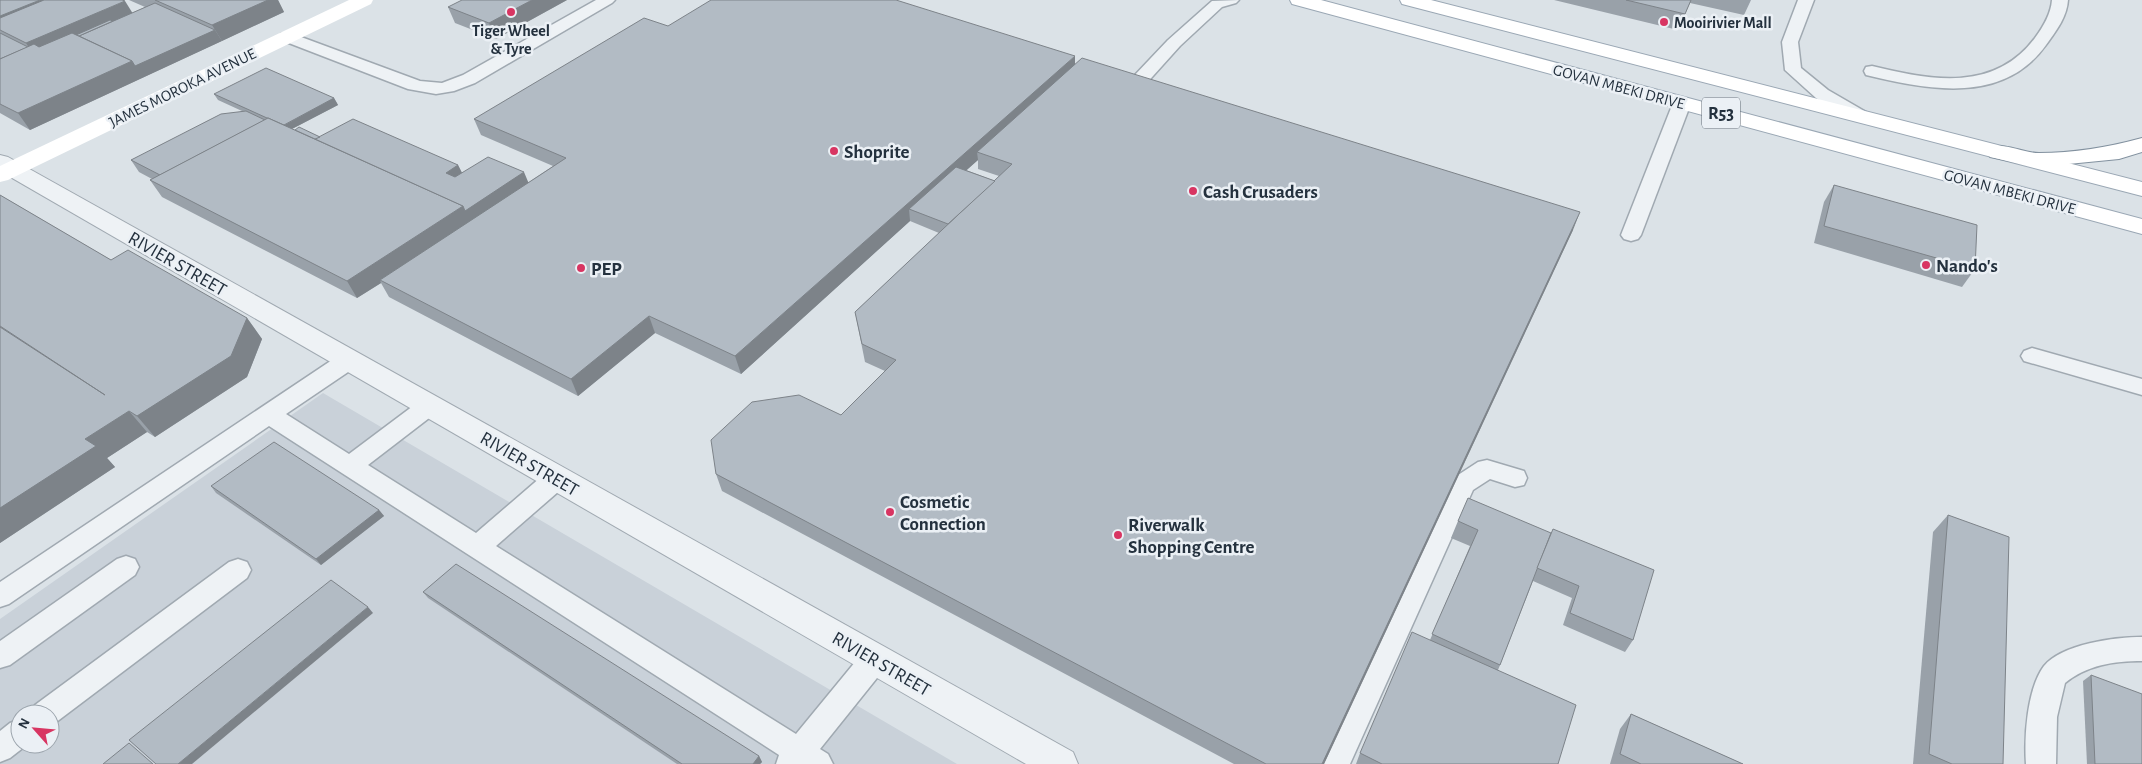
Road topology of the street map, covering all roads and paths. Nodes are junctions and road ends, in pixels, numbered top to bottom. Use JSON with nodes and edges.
{"nodes":[{"id":1,"x":364,"y":0,"type":"edge"},
{"id":2,"x":607,"y":0,"type":"edge"},
{"id":3,"x":1300,"y":0,"type":"edge"},
{"id":4,"x":1409,"y":0,"type":"edge"},
{"id":5,"x":1806,"y":0,"type":"edge"},
{"id":6,"x":2060,"y":0,"type":"edge"},
{"id":7,"x":1222,"y":1,"type":"edge"},
{"id":8,"x":287,"y":37,"type":"junction"},
{"id":9,"x":1872,"y":71,"type":"dead end"},
{"id":10,"x":1138,"y":82,"type":"edge"},
{"id":11,"x":1682,"y":103,"type":"junction"},
{"id":12,"x":1860,"y":116,"type":"junction"},
{"id":13,"x":2142,"y":145,"type":"edge"},
{"id":14,"x":1998,"y":152,"type":"junction"},
{"id":15,"x":4,"y":169,"type":"edge"},
{"id":16,"x":2142,"y":189,"type":"edge"},
{"id":17,"x":2142,"y":226,"type":"edge"},
{"id":18,"x":1631,"y":235,"type":"dead end"},
{"id":19,"x":2032,"y":356,"type":"dead end"},
{"id":20,"x":349,"y":360,"type":"junction"},
{"id":21,"x":2142,"y":387,"type":"edge"},
{"id":22,"x":429,"y":406,"type":"junction"},
{"id":23,"x":268,"y":414,"type":"junction"},
{"id":24,"x":350,"y":466,"type":"junction"},
{"id":25,"x":557,"y":478,"type":"junction"},
{"id":26,"x":1515,"y":478,"type":"dead end"},
{"id":27,"x":478,"y":547,"type":"junction"},
{"id":28,"x":126,"y":567,"type":"dead end"},
{"id":29,"x":238,"y":570,"type":"dead end"},
{"id":30,"x":0,"y":596,"type":"edge"},
{"id":31,"x":2142,"y":649,"type":"edge"},
{"id":32,"x":0,"y":656,"type":"edge"},
{"id":33,"x":875,"y":659,"type":"junction"},
{"id":34,"x":58,"y":704,"type":"edge"},
{"id":35,"x":802,"y":760,"type":"edge"},
{"id":36,"x":1060,"y":764,"type":"edge"},
{"id":37,"x":1335,"y":764,"type":"edge"},
{"id":38,"x":2041,"y":764,"type":"edge"}],
"edges":[{"from":1,"to":8,"type":"main road","name":"JAMES MOROKA AVENUE"},
{"from":2,"to":8,"type":"lane"},
{"from":3,"to":11,"type":"main road","name":"GOVAN MBEKI DRIVE","number":"R53"},
{"from":4,"to":12,"type":"main road","name":"GOVAN MBEKI DRIVE","number":"R53"},
{"from":5,"to":12,"type":"lane"},
{"from":6,"to":9,"type":"lane"},
{"from":7,"to":10,"type":"lane"},
{"from":8,"to":15,"type":"main road","name":"JAMES MOROKA AVENUE"},
{"from":11,"to":17,"type":"main road","name":"GOVAN MBEKI DRIVE","number":"R53"},
{"from":11,"to":18,"type":"lane"},
{"from":12,"to":14,"type":"main road","name":"GOVAN MBEKI DRIVE","number":"R53"},
{"from":13,"to":14,"type":"main road"},
{"from":14,"to":16,"type":"main road","name":"GOVAN MBEKI DRIVE","number":"R53"},
{"from":15,"to":20,"type":"street","name":"RIVIER STREET"},
{"from":19,"to":21,"type":"lane"},
{"from":20,"to":22,"type":"street","name":"RIVIER STREET"},
{"from":20,"to":23,"type":"lane"},
{"from":22,"to":24,"type":"lane"},
{"from":22,"to":25,"type":"street","name":"RIVIER STREET"},
{"from":23,"to":24,"type":"lane"},
{"from":23,"to":30,"type":"lane"},
{"from":24,"to":27,"type":"lane"},
{"from":25,"to":27,"type":"lane"},
{"from":25,"to":33,"type":"street","name":"RIVIER STREET"},
{"from":26,"to":37,"type":"lane"},
{"from":27,"to":35,"type":"lane"},
{"from":28,"to":32,"type":"lane"},
{"from":29,"to":34,"type":"lane"},
{"from":31,"to":38,"type":"lane"},
{"from":33,"to":35,"type":"lane"},
{"from":33,"to":36,"type":"street","name":"RIVIER STREET"}]}
